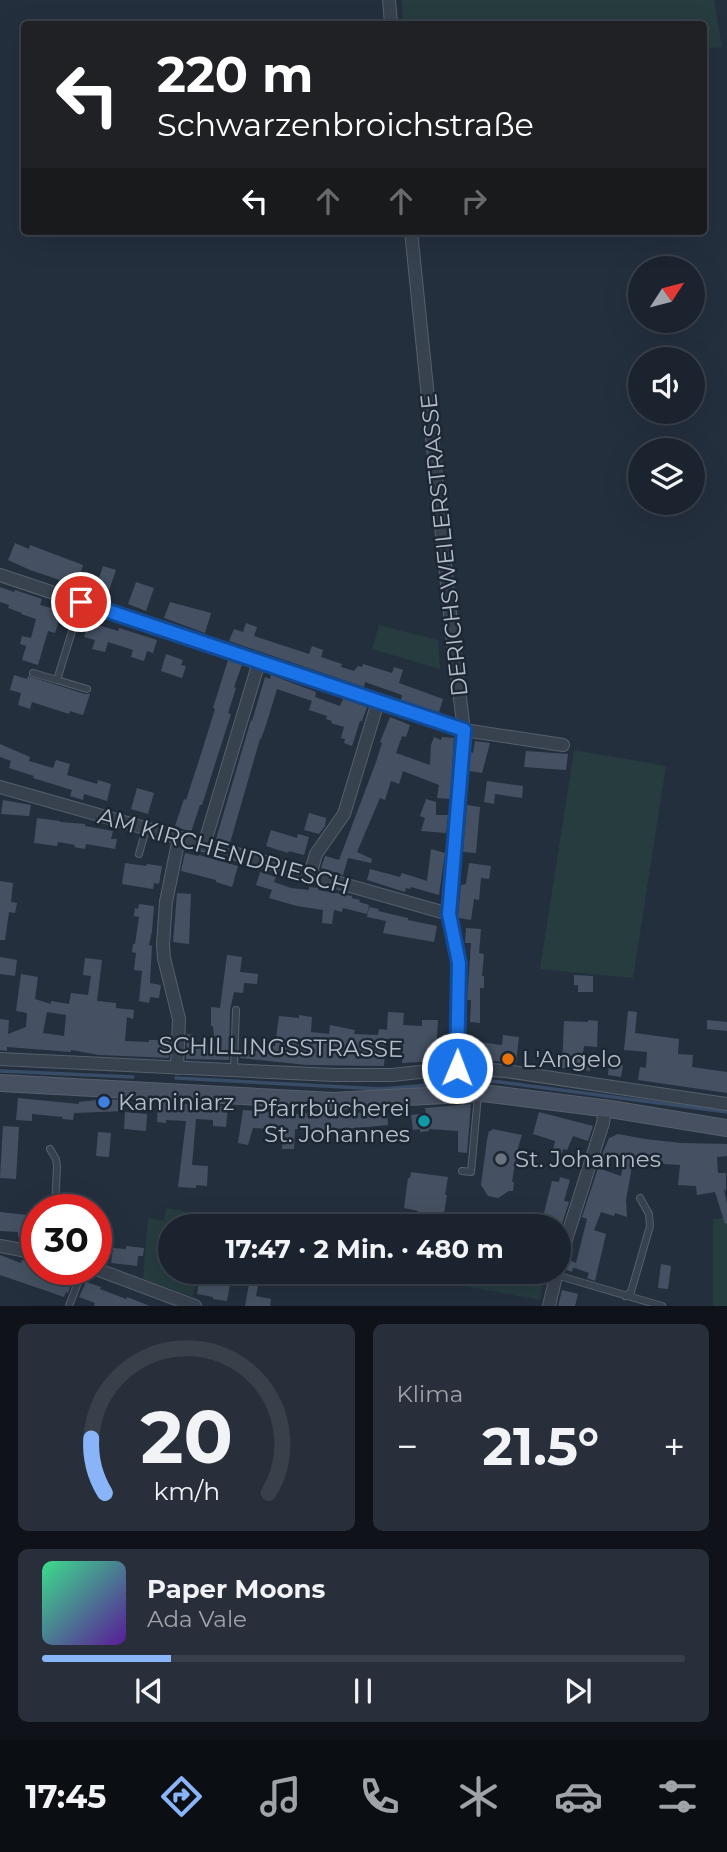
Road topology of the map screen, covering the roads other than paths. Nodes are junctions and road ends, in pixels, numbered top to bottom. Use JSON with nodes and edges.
{"nodes":[{"id":1,"x":389,"y":0,"type":"edge"},
{"id":2,"x":391,"y":21,"type":"edge"},
{"id":3,"x":411,"y":235,"type":"edge"},
{"id":4,"x":0,"y":575,"type":"edge"},
{"id":5,"x":81,"y":602,"type":"junction"},
{"id":6,"x":259,"y":662,"type":"junction"},
{"id":7,"x":33,"y":673,"type":"dead end"},
{"id":8,"x":57,"y":680,"type":"junction"},
{"id":9,"x":87,"y":689,"type":"dead end"},
{"id":10,"x":378,"y":702,"type":"junction"},
{"id":11,"x":464,"y":730,"type":"junction"},
{"id":12,"x":563,"y":745,"type":"dead end"},
{"id":13,"x":0,"y":787,"type":"edge"},
{"id":14,"x":146,"y":829,"type":"junction"},
{"id":15,"x":179,"y":838,"type":"junction"},
{"id":16,"x":204,"y":845,"type":"junction"},
{"id":17,"x":139,"y":853,"type":"dead end"},
{"id":18,"x":310,"y":875,"type":"junction"},
{"id":19,"x":449,"y":914,"type":"junction"},
{"id":20,"x":236,"y":1010,"type":"dead end"},
{"id":21,"x":0,"y":1059,"type":"edge"},
{"id":22,"x":177,"y":1068,"type":"junction"},
{"id":23,"x":457,"y":1068,"type":"junction"},
{"id":24,"x":234,"y":1070,"type":"junction"},
{"id":25,"x":0,"y":1083,"type":"edge"},
{"id":26,"x":479,"y":1094,"type":"junction"},
{"id":27,"x":727,"y":1104,"type":"edge"},
{"id":28,"x":605,"y":1109,"type":"junction"},
{"id":29,"x":727,"y":1128,"type":"edge"},
{"id":30,"x":50,"y":1149,"type":"dead end"},
{"id":31,"x":462,"y":1171,"type":"dead end"},
{"id":32,"x":56,"y":1194,"type":"edge"},
{"id":33,"x":639,"y":1198,"type":"dead end"},
{"id":34,"x":571,"y":1226,"type":"edge"},
{"id":35,"x":0,"y":1245,"type":"edge"},
{"id":36,"x":21,"y":1250,"type":"edge"},
{"id":37,"x":112,"y":1275,"type":"edge"},
{"id":38,"x":571,"y":1276,"type":"edge"},
{"id":39,"x":554,"y":1284,"type":"edge"},
{"id":40,"x":77,"y":1285,"type":"edge"},
{"id":41,"x":625,"y":1296,"type":"junction"},
{"id":42,"x":69,"y":1306,"type":"edge"},
{"id":43,"x":195,"y":1306,"type":"edge"},
{"id":44,"x":549,"y":1306,"type":"edge"},
{"id":45,"x":662,"y":1306,"type":"edge"}],
"edges":[{"from":1,"to":2,"type":"street"},
{"from":3,"to":11,"type":"street","name":"DERICHSWEILERSTRASSE"},
{"from":4,"to":5,"type":"street"},
{"from":5,"to":6,"type":"street"},
{"from":5,"to":8,"type":"lane"},
{"from":6,"to":10,"type":"street"},
{"from":6,"to":16,"type":"street"},
{"from":7,"to":8,"type":"lane"},
{"from":8,"to":9,"type":"lane"},
{"from":10,"to":11,"type":"street"},
{"from":10,"to":18,"type":"street"},
{"from":11,"to":12,"type":"street"},
{"from":11,"to":19,"type":"street","name":"DERICHSWEILERSTRASSE"},
{"from":13,"to":14,"type":"street","name":"AM KIRCHENDRIESCH"},
{"from":14,"to":15,"type":"street","name":"AM KIRCHENDRIESCH"},
{"from":14,"to":17,"type":"lane"},
{"from":15,"to":16,"type":"street","name":"AM KIRCHENDRIESCH"},
{"from":15,"to":22,"type":"street"},
{"from":16,"to":18,"type":"street","name":"AM KIRCHENDRIESCH"},
{"from":18,"to":19,"type":"street","name":"AM KIRCHENDRIESCH"},
{"from":19,"to":23,"type":"street","name":"DERICHSWEILERSTRASSE"},
{"from":20,"to":24,"type":"lane"},
{"from":21,"to":22,"type":"street","name":"SCHILLINGSSTRASSE"},
{"from":22,"to":24,"type":"street","name":"SCHILLINGSSTRASSE"},
{"from":23,"to":24,"type":"street","name":"SCHILLINGSSTRASSE"},
{"from":23,"to":27,"type":"street","name":"SCHILLINGSSTRASSE"},
{"from":25,"to":26,"type":"main road","name":"SCHILLINGSSTRASSE"},
{"from":26,"to":28,"type":"main road","name":"SCHILLINGSSTRASSE"},
{"from":26,"to":31,"type":"lane"},
{"from":28,"to":29,"type":"main road","name":"SCHILLINGSSTRASSE"},
{"from":28,"to":34,"type":"street"},
{"from":30,"to":32,"type":"lane"},
{"from":33,"to":41,"type":"lane"},
{"from":35,"to":36,"type":"street"},
{"from":37,"to":43,"type":"street"},
{"from":38,"to":41,"type":"lane"},
{"from":39,"to":44,"type":"street"},
{"from":40,"to":42,"type":"lane"},
{"from":41,"to":45,"type":"lane"}]}
